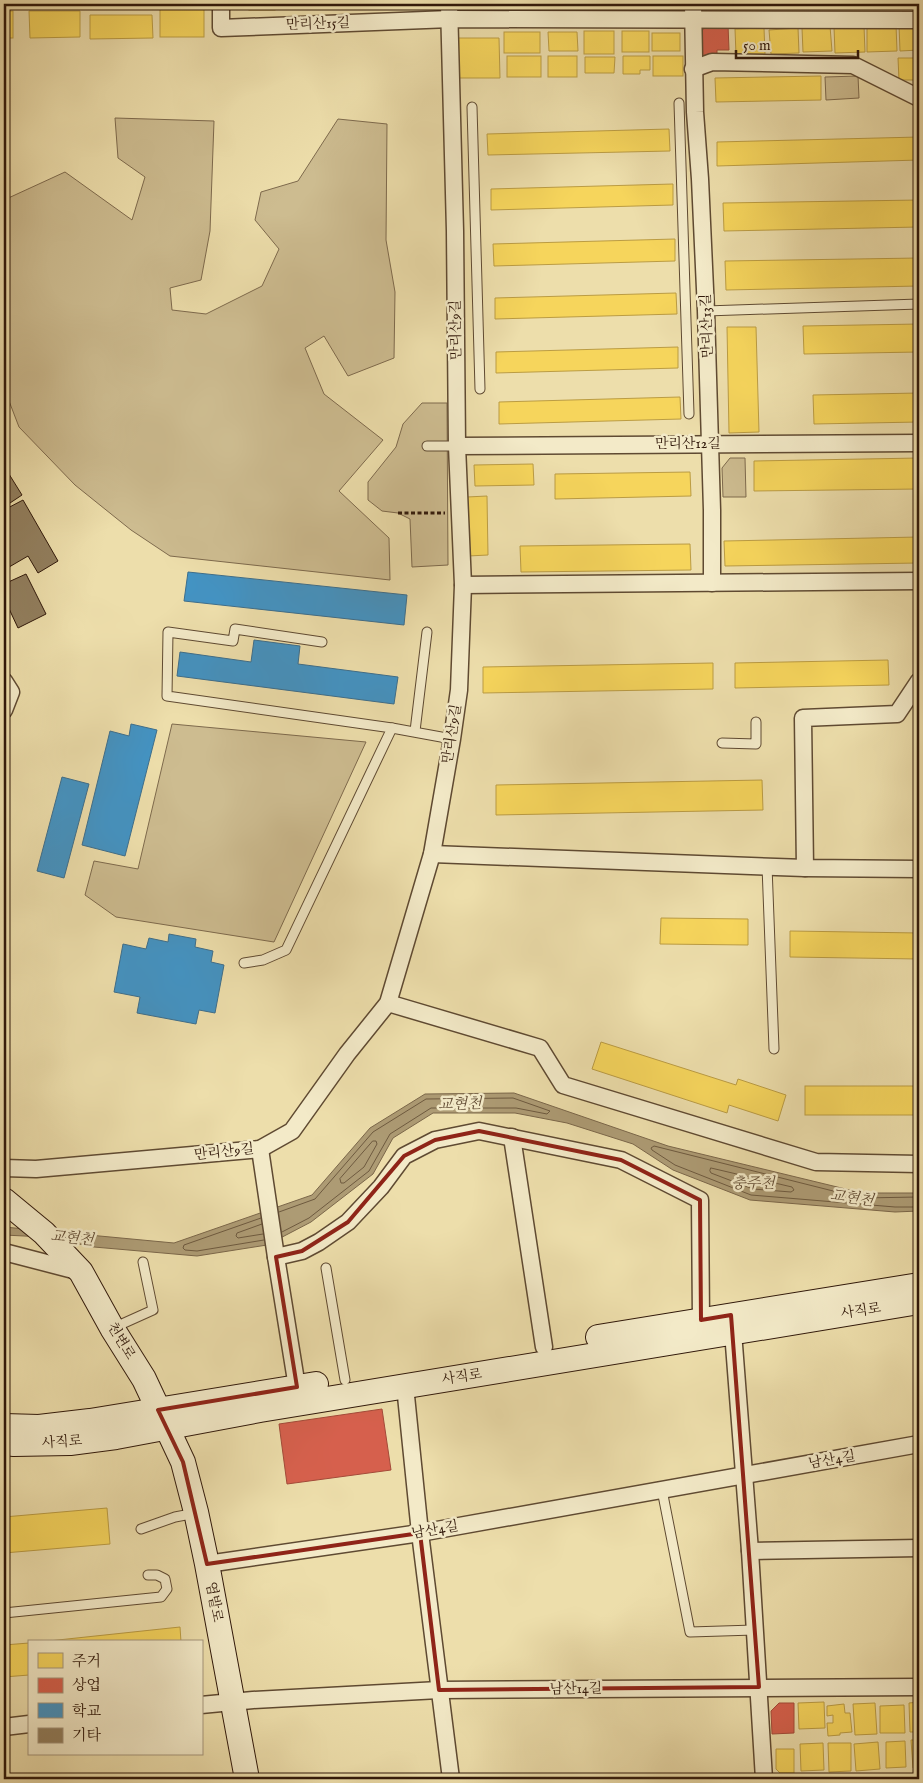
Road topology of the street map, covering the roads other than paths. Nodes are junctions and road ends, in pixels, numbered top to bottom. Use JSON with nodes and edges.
{"nodes":[{"id":1,"x":221,"y":4,"type":"edge"},
{"id":2,"x":450,"y":11,"type":"edge"},
{"id":3,"x":693,"y":11,"type":"edge"},
{"id":4,"x":919,"y":20,"type":"edge"},
{"id":5,"x":693,"y":70,"type":"junction"},
{"id":6,"x":919,"y":98,"type":"edge"},
{"id":7,"x":472,"y":107,"type":"dead end"},
{"id":8,"x":685,"y":109,"type":"junction"},
{"id":9,"x":466,"y":232,"type":"junction"},
{"id":10,"x":919,"y":304,"type":"edge"},
{"id":11,"x":706,"y":311,"type":"junction"},
{"id":12,"x":480,"y":389,"type":"dead end"},
{"id":13,"x":689,"y":414,"type":"dead end"},
{"id":14,"x":919,"y":443,"type":"edge"},
{"id":15,"x":710,"y":444,"type":"junction"},
{"id":16,"x":427,"y":446,"type":"dead end"},
{"id":17,"x":457,"y":446,"type":"junction"},
{"id":18,"x":919,"y":581,"type":"edge"},
{"id":19,"x":712,"y":583,"type":"junction"},
{"id":20,"x":463,"y":585,"type":"junction"},
{"id":21,"x":428,"y":632,"type":"dead end"},
{"id":22,"x":322,"y":642,"type":"dead end"},
{"id":23,"x":4,"y":681,"type":"edge"},
{"id":24,"x":919,"y":681,"type":"edge"},
{"id":25,"x":4,"y":710,"type":"edge"},
{"id":26,"x":756,"y":722,"type":"dead end"},
{"id":27,"x":392,"y":728,"type":"junction"},
{"id":28,"x":416,"y":731,"type":"junction"},
{"id":29,"x":452,"y":739,"type":"junction"},
{"id":30,"x":722,"y":744,"type":"dead end"},
{"id":31,"x":432,"y":854,"type":"junction"},
{"id":32,"x":767,"y":866,"type":"junction"},
{"id":33,"x":805,"y":868,"type":"junction"},
{"id":34,"x":919,"y":869,"type":"edge"},
{"id":35,"x":244,"y":963,"type":"dead end"},
{"id":36,"x":388,"y":1003,"type":"junction"},
{"id":37,"x":774,"y":1049,"type":"dead end"},
{"id":38,"x":512,"y":1137,"type":"junction"},
{"id":39,"x":260,"y":1148,"type":"junction"},
{"id":40,"x":919,"y":1164,"type":"edge"},
{"id":41,"x":4,"y":1168,"type":"edge"},
{"id":42,"x":5,"y":1201,"type":"edge"},
{"id":43,"x":4,"y":1252,"type":"edge"},
{"id":44,"x":276,"y":1257,"type":"junction"},
{"id":45,"x":144,"y":1262,"type":"dead end"},
{"id":46,"x":326,"y":1268,"type":"dead end"},
{"id":47,"x":82,"y":1272,"type":"junction"},
{"id":48,"x":919,"y":1285,"type":"edge"},
{"id":49,"x":919,"y":1302,"type":"edge"},
{"id":50,"x":701,"y":1320,"type":"junction"},
{"id":51,"x":732,"y":1323,"type":"junction"},
{"id":52,"x":112,"y":1328,"type":"junction"},
{"id":53,"x":544,"y":1347,"type":"junction"},
{"id":54,"x":345,"y":1380,"type":"junction"},
{"id":55,"x":405,"y":1386,"type":"junction"},
{"id":56,"x":297,"y":1387,"type":"junction"},
{"id":57,"x":163,"y":1419,"type":"junction"},
{"id":58,"x":4,"y":1426,"type":"edge"},
{"id":59,"x":4,"y":1443,"type":"edge"},
{"id":60,"x":919,"y":1444,"type":"edge"},
{"id":61,"x":744,"y":1476,"type":"junction"},
{"id":62,"x":662,"y":1490,"type":"junction"},
{"id":63,"x":196,"y":1512,"type":"junction"},
{"id":64,"x":141,"y":1530,"type":"dead end"},
{"id":65,"x":420,"y":1533,"type":"junction"},
{"id":66,"x":919,"y":1548,"type":"edge"},
{"id":67,"x":750,"y":1551,"type":"junction"},
{"id":68,"x":207,"y":1564,"type":"junction"},
{"id":69,"x":148,"y":1575,"type":"dead end"},
{"id":70,"x":4,"y":1612,"type":"edge"},
{"id":71,"x":754,"y":1630,"type":"junction"},
{"id":72,"x":759,"y":1687,"type":"junction"},
{"id":73,"x":919,"y":1687,"type":"edge"},
{"id":74,"x":439,"y":1690,"type":"junction"},
{"id":75,"x":234,"y":1701,"type":"junction"},
{"id":76,"x":202,"y":1705,"type":"edge"},
{"id":77,"x":28,"y":1724,"type":"edge"},
{"id":78,"x":4,"y":1727,"type":"edge"},
{"id":79,"x":247,"y":1779,"type":"edge"},
{"id":80,"x":451,"y":1779,"type":"edge"},
{"id":81,"x":764,"y":1779,"type":"edge"}],
"edges":[{"from":1,"to":2,"type":"street","name":"만리산15길"},
{"from":2,"to":3,"type":"street","name":"만리산15길"},
{"from":2,"to":9,"type":"street","name":"만리산9길"},
{"from":3,"to":4,"type":"street","name":"만리산15길"},
{"from":3,"to":5,"type":"street","name":"만리산13길"},
{"from":5,"to":6,"type":"street"},
{"from":5,"to":8,"type":"street","name":"만리산13길"},
{"from":7,"to":9,"type":"lane"},
{"from":8,"to":11,"type":"street","name":"만리산13길"},
{"from":8,"to":13,"type":"lane"},
{"from":9,"to":12,"type":"lane"},
{"from":9,"to":17,"type":"street","name":"만리산9길"},
{"from":10,"to":11,"type":"lane"},
{"from":11,"to":15,"type":"street","name":"만리산13길"},
{"from":14,"to":15,"type":"street","name":"만리산12길"},
{"from":15,"to":17,"type":"street","name":"만리산12길"},
{"from":15,"to":19,"type":"street","name":"만리산13길"},
{"from":16,"to":17,"type":"lane"},
{"from":17,"to":20,"type":"street","name":"만리산9길"},
{"from":18,"to":19,"type":"street"},
{"from":19,"to":20,"type":"street"},
{"from":20,"to":29,"type":"street","name":"만리산9길"},
{"from":21,"to":28,"type":"lane"},
{"from":22,"to":27,"type":"lane"},
{"from":23,"to":25,"type":"street"},
{"from":24,"to":33,"type":"street"},
{"from":26,"to":30,"type":"lane"},
{"from":27,"to":28,"type":"lane"},
{"from":27,"to":35,"type":"lane"},
{"from":28,"to":29,"type":"lane"},
{"from":29,"to":31,"type":"street","name":"만리산9길"},
{"from":31,"to":32,"type":"street"},
{"from":31,"to":36,"type":"street","name":"만리산9길"},
{"from":32,"to":33,"type":"street"},
{"from":32,"to":37,"type":"lane"},
{"from":33,"to":34,"type":"street"},
{"from":36,"to":39,"type":"street","name":"만리산9길"},
{"from":36,"to":40,"type":"street"},
{"from":38,"to":44,"type":"street"},
{"from":38,"to":50,"type":"street"},
{"from":38,"to":53,"type":"street"},
{"from":39,"to":41,"type":"street","name":"만리산9길"},
{"from":39,"to":44,"type":"street"},
{"from":42,"to":47,"type":"street","name":"천변로"},
{"from":43,"to":47,"type":"street"},
{"from":44,"to":56,"type":"street"},
{"from":45,"to":52,"type":"lane"},
{"from":46,"to":54,"type":"lane"},
{"from":47,"to":52,"type":"street","name":"천변로"},
{"from":48,"to":51,"type":"street","name":"사직로"},
{"from":49,"to":51,"type":"street","name":"사직로"},
{"from":50,"to":51,"type":"street","name":"사직로"},
{"from":50,"to":53,"type":"street","name":"사직로"},
{"from":51,"to":55,"type":"street","name":"사직로"},
{"from":51,"to":61,"type":"street"},
{"from":52,"to":57,"type":"street","name":"천변로"},
{"from":53,"to":54,"type":"street","name":"사직로"},
{"from":54,"to":56,"type":"street","name":"사직로"},
{"from":55,"to":57,"type":"street","name":"사직로"},
{"from":55,"to":65,"type":"street"},
{"from":56,"to":57,"type":"street","name":"사직로"},
{"from":57,"to":58,"type":"street","name":"사직로"},
{"from":57,"to":59,"type":"street","name":"사직로"},
{"from":57,"to":63,"type":"street","name":"염밭로"},
{"from":60,"to":61,"type":"street","name":"남산4길"},
{"from":61,"to":62,"type":"street","name":"남산4길"},
{"from":61,"to":67,"type":"street"},
{"from":62,"to":65,"type":"street","name":"남산4길"},
{"from":62,"to":71,"type":"lane"},
{"from":63,"to":64,"type":"lane"},
{"from":63,"to":68,"type":"street","name":"염밭로"},
{"from":65,"to":68,"type":"street","name":"남산4길"},
{"from":65,"to":74,"type":"street"},
{"from":66,"to":67,"type":"street"},
{"from":67,"to":71,"type":"street"},
{"from":68,"to":75,"type":"street","name":"염밭로"},
{"from":69,"to":70,"type":"lane"},
{"from":71,"to":72,"type":"street"},
{"from":72,"to":73,"type":"street","name":"남산14길"},
{"from":72,"to":74,"type":"street","name":"남산14길"},
{"from":72,"to":81,"type":"street"},
{"from":74,"to":75,"type":"street","name":"남산14길"},
{"from":74,"to":80,"type":"street"},
{"from":75,"to":76,"type":"street","name":"남산14길"},
{"from":75,"to":79,"type":"street","name":"염밭로"},
{"from":77,"to":78,"type":"street"}]}
